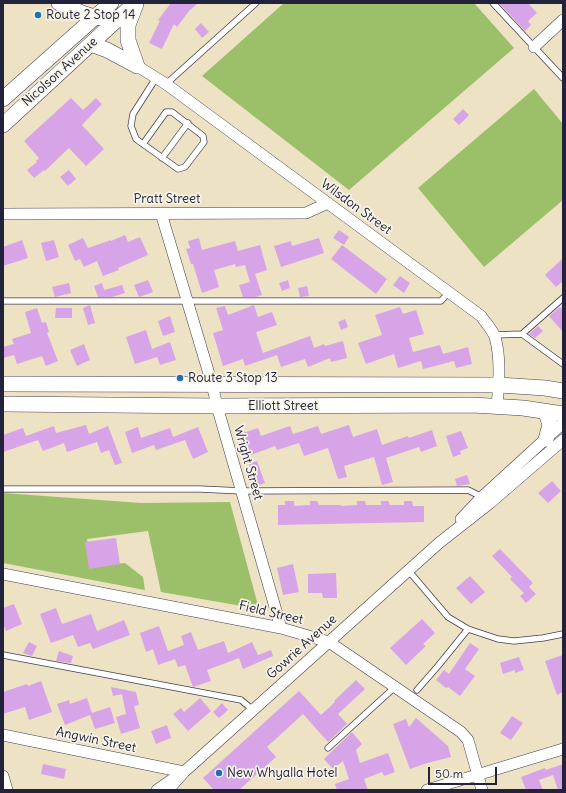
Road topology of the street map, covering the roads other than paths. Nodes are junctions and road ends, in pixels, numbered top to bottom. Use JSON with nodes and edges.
{"nodes":[{"id":1,"x":111,"y":3,"type":"edge"},
{"id":2,"x":126,"y":3,"type":"edge"},
{"id":3,"x":136,"y":3,"type":"edge"},
{"id":4,"x":256,"y":3,"type":"edge"},
{"id":5,"x":493,"y":3,"type":"edge"},
{"id":6,"x":72,"y":5,"type":"edge"},
{"id":7,"x":95,"y":18,"type":"junction"},
{"id":8,"x":563,"y":20,"type":"edge"},
{"id":9,"x":69,"y":40,"type":"junction"},
{"id":10,"x":91,"y":44,"type":"junction"},
{"id":11,"x":534,"y":46,"type":"junction"},
{"id":12,"x":75,"y":58,"type":"junction"},
{"id":13,"x":137,"y":66,"type":"junction"},
{"id":14,"x":156,"y":78,"type":"junction"},
{"id":15,"x":563,"y":78,"type":"edge"},
{"id":16,"x":166,"y":84,"type":"junction"},
{"id":17,"x":3,"y":99,"type":"edge"},
{"id":18,"x":188,"y":123,"type":"junction"},
{"id":19,"x":3,"y":125,"type":"edge"},
{"id":20,"x":143,"y":144,"type":"junction"},
{"id":21,"x":162,"y":158,"type":"junction"},
{"id":22,"x":328,"y":203,"type":"junction"},
{"id":23,"x":3,"y":214,"type":"edge"},
{"id":24,"x":161,"y":214,"type":"junction"},
{"id":25,"x":449,"y":292,"type":"junction"},
{"id":26,"x":563,"y":298,"type":"edge"},
{"id":27,"x":3,"y":301,"type":"edge"},
{"id":28,"x":187,"y":301,"type":"junction"},
{"id":29,"x":522,"y":334,"type":"junction"},
{"id":30,"x":494,"y":335,"type":"junction"},
{"id":31,"x":563,"y":364,"type":"edge"},
{"id":32,"x":3,"y":384,"type":"edge"},
{"id":33,"x":212,"y":384,"type":"junction"},
{"id":34,"x":499,"y":385,"type":"junction"},
{"id":35,"x":545,"y":388,"type":"junction"},
{"id":36,"x":563,"y":391,"type":"edge"},
{"id":37,"x":563,"y":401,"type":"edge"},
{"id":38,"x":3,"y":404,"type":"edge"},
{"id":39,"x":217,"y":406,"type":"junction"},
{"id":40,"x":497,"y":406,"type":"junction"},
{"id":41,"x":546,"y":412,"type":"junction"},
{"id":42,"x":563,"y":414,"type":"edge"},
{"id":43,"x":563,"y":423,"type":"edge"},
{"id":44,"x":546,"y":438,"type":"junction"},
{"id":45,"x":563,"y":440,"type":"edge"},
{"id":46,"x":3,"y":489,"type":"edge"},
{"id":47,"x":242,"y":491,"type":"junction"},
{"id":48,"x":482,"y":497,"type":"junction"},
{"id":49,"x":439,"y":543,"type":"junction"},
{"id":50,"x":408,"y":570,"type":"junction"},
{"id":51,"x":3,"y":574,"type":"edge"},
{"id":52,"x":282,"y":628,"type":"junction"},
{"id":53,"x":468,"y":629,"type":"junction"},
{"id":54,"x":563,"y":634,"type":"edge"},
{"id":55,"x":329,"y":642,"type":"junction"},
{"id":56,"x":3,"y":656,"type":"edge"},
{"id":57,"x":395,"y":687,"type":"junction"},
{"id":58,"x":417,"y":690,"type":"dead end"},
{"id":59,"x":253,"y":710,"type":"junction"},
{"id":60,"x":3,"y":736,"type":"edge"},
{"id":61,"x":328,"y":748,"type":"dead end"},
{"id":62,"x":563,"y":749,"type":"edge"},
{"id":63,"x":184,"y":772,"type":"junction"},
{"id":64,"x":477,"y":775,"type":"junction"},
{"id":65,"x":3,"y":776,"type":"edge"},
{"id":66,"x":7,"y":790,"type":"edge"},
{"id":67,"x":157,"y":790,"type":"edge"},
{"id":68,"x":168,"y":790,"type":"edge"},
{"id":69,"x":427,"y":790,"type":"edge"},
{"id":70,"x":482,"y":790,"type":"edge"}],
"edges":[{"from":1,"to":7,"type":"street","name":"Nicolson Avenue"},
{"from":2,"to":7,"type":"street"},
{"from":3,"to":10,"type":"street","name":"Nicolson Avenue"},
{"from":3,"to":13,"type":"street"},
{"from":4,"to":16,"type":"lane"},
{"from":5,"to":11,"type":"lane"},
{"from":6,"to":7,"type":"street"},
{"from":6,"to":9,"type":"street"},
{"from":7,"to":9,"type":"street","name":"Nicolson Avenue"},
{"from":7,"to":12,"type":"street"},
{"from":8,"to":11,"type":"street"},
{"from":9,"to":17,"type":"street","name":"Nicolson Avenue"},
{"from":10,"to":12,"type":"street","name":"Nicolson Avenue"},
{"from":10,"to":13,"type":"street"},
{"from":11,"to":15,"type":"lane"},
{"from":12,"to":19,"type":"street","name":"Nicolson Avenue"},
{"from":13,"to":14,"type":"street","name":"Wilsdon Street"},
{"from":14,"to":16,"type":"street","name":"Wilsdon Street"},
{"from":14,"to":20,"type":"lane"},
{"from":16,"to":22,"type":"street","name":"Wilsdon Street"},
{"from":18,"to":20,"type":"lane"},
{"from":18,"to":21,"type":"lane"},
{"from":18,"to":21,"type":"lane"},
{"from":20,"to":21,"type":"lane"},
{"from":22,"to":24,"type":"street","name":"Pratt Street"},
{"from":22,"to":25,"type":"street","name":"Wilsdon Street"},
{"from":23,"to":24,"type":"street","name":"Pratt Street"},
{"from":24,"to":28,"type":"street","name":"Wright Street"},
{"from":25,"to":28,"type":"lane"},
{"from":25,"to":30,"type":"street","name":"Wilsdon Street"},
{"from":26,"to":29,"type":"lane"},
{"from":27,"to":28,"type":"lane"},
{"from":28,"to":33,"type":"street","name":"Wright Street"},
{"from":29,"to":30,"type":"lane"},
{"from":29,"to":31,"type":"lane"},
{"from":30,"to":34,"type":"street","name":"Wilsdon Street"},
{"from":32,"to":33,"type":"street","name":"Elliott Street"},
{"from":33,"to":34,"type":"street","name":"Elliott Street"},
{"from":33,"to":39,"type":"street","name":"Wright Street"},
{"from":34,"to":35,"type":"street","name":"Elliott Street"},
{"from":34,"to":40,"type":"street","name":"Wilsdon Street"},
{"from":35,"to":36,"type":"street","name":"Elliott Street"},
{"from":35,"to":37,"type":"street"},
{"from":38,"to":39,"type":"street","name":"Elliott Street"},
{"from":39,"to":40,"type":"street","name":"Elliott Street"},
{"from":39,"to":47,"type":"street","name":"Wright Street"},
{"from":40,"to":41,"type":"street","name":"Elliott Street"},
{"from":41,"to":42,"type":"street","name":"Elliott Street"},
{"from":41,"to":44,"type":"street"},
{"from":43,"to":44,"type":"street","name":"Gowrie Avenue"},
{"from":44,"to":48,"type":"street","name":"Gowrie Avenue"},
{"from":45,"to":49,"type":"street","name":"Gowrie Avenue"},
{"from":46,"to":47,"type":"lane"},
{"from":47,"to":48,"type":"lane"},
{"from":47,"to":52,"type":"street","name":"Wright Street"},
{"from":48,"to":49,"type":"street","name":"Gowrie Avenue"},
{"from":49,"to":50,"type":"street","name":"Gowrie Avenue"},
{"from":50,"to":53,"type":"lane"},
{"from":50,"to":55,"type":"street","name":"Gowrie Avenue"},
{"from":51,"to":52,"type":"street","name":"Field Street"},
{"from":52,"to":55,"type":"street","name":"Field Street"},
{"from":53,"to":54,"type":"lane"},
{"from":53,"to":58,"type":"lane"},
{"from":55,"to":57,"type":"street","name":"Field Street"},
{"from":55,"to":59,"type":"street","name":"Gowrie Avenue"},
{"from":56,"to":59,"type":"lane"},
{"from":57,"to":61,"type":"lane"},
{"from":57,"to":64,"type":"street","name":"Field Street"},
{"from":59,"to":63,"type":"street","name":"Gowrie Avenue"},
{"from":60,"to":63,"type":"street","name":"Angwin Street"},
{"from":62,"to":64,"type":"street"},
{"from":63,"to":67,"type":"street","name":"Gowrie Avenue"},
{"from":63,"to":68,"type":"street","name":"Gowrie Avenue"},
{"from":64,"to":69,"type":"street"},
{"from":64,"to":70,"type":"street","name":"Field Street"},
{"from":65,"to":66,"type":"street"}]}
